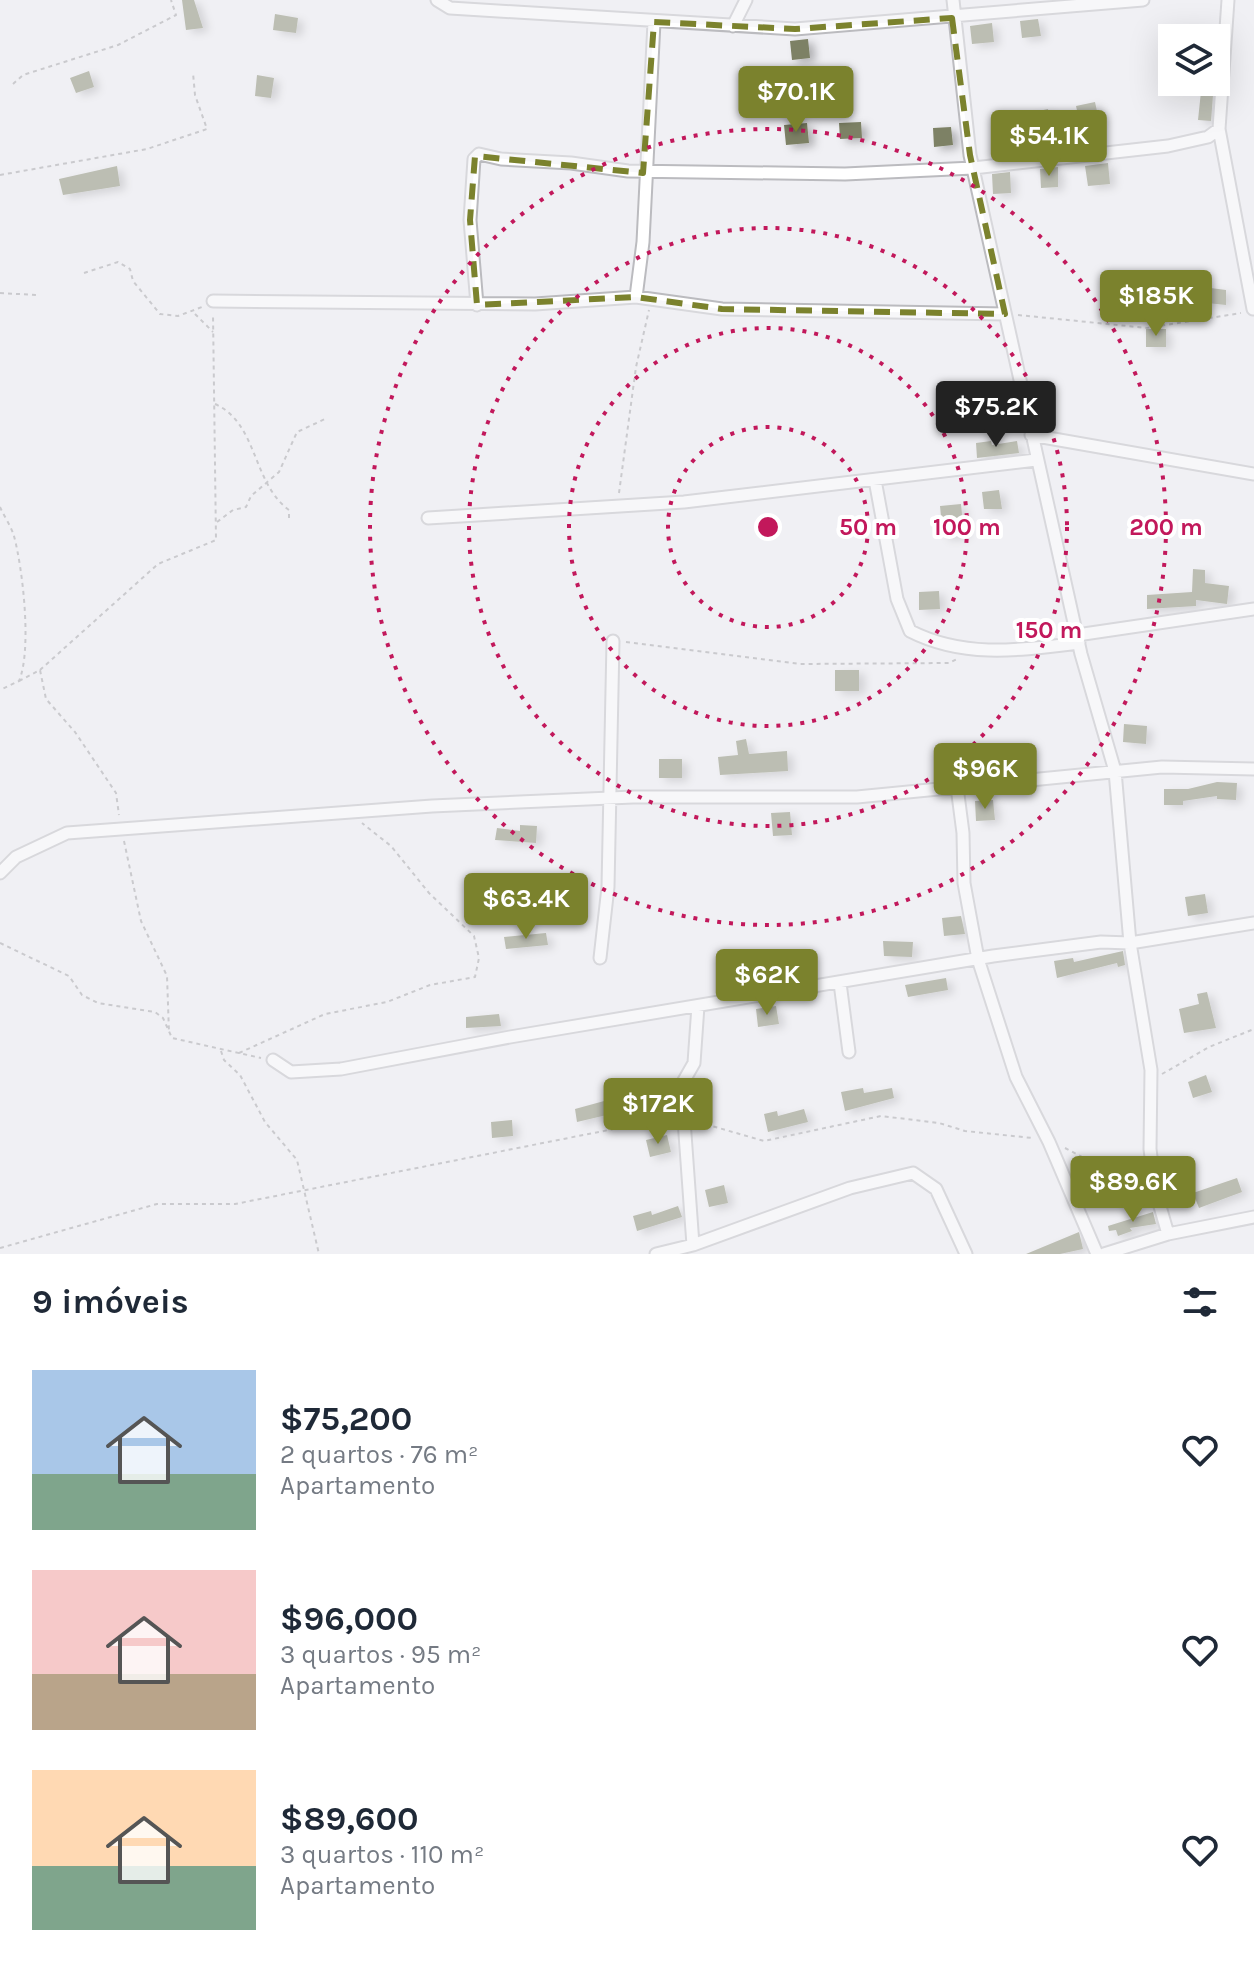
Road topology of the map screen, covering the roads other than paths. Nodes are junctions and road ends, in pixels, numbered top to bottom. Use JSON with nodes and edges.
{"nodes":[{"id":1,"x":437,"y":0,"type":"edge"},
{"id":2,"x":746,"y":0,"type":"edge"},
{"id":3,"x":953,"y":0,"type":"edge"},
{"id":4,"x":1143,"y":0,"type":"edge"},
{"id":5,"x":1228,"y":0,"type":"edge"},
{"id":6,"x":952,"y":18,"type":"junction"},
{"id":7,"x":654,"y":22,"type":"junction"},
{"id":8,"x":733,"y":26,"type":"junction"},
{"id":9,"x":1219,"y":129,"type":"junction"},
{"id":10,"x":973,"y":168,"type":"junction"},
{"id":11,"x":644,"y":170,"type":"junction"},
{"id":12,"x":636,"y":297,"type":"junction"},
{"id":13,"x":213,"y":301,"type":"road end"},
{"id":14,"x":477,"y":305,"type":"junction"},
{"id":15,"x":1253,"y":309,"type":"edge"},
{"id":16,"x":1005,"y":314,"type":"junction"},
{"id":17,"x":1031,"y":435,"type":"junction"},
{"id":18,"x":1036,"y":460,"type":"junction"},
{"id":19,"x":1254,"y":474,"type":"edge"},
{"id":20,"x":875,"y":480,"type":"junction"},
{"id":21,"x":428,"y":518,"type":"dead end"},
{"id":22,"x":1254,"y":609,"type":"edge"},
{"id":23,"x":1078,"y":639,"type":"junction"},
{"id":24,"x":613,"y":641,"type":"road end"},
{"id":25,"x":1254,"y":769,"type":"edge"},
{"id":26,"x":1115,"y":771,"type":"junction"},
{"id":27,"x":957,"y":787,"type":"junction"},
{"id":28,"x":611,"y":798,"type":"junction"},
{"id":29,"x":0,"y":873,"type":"edge"},
{"id":30,"x":1254,"y":923,"type":"edge"},
{"id":31,"x":1130,"y":943,"type":"junction"},
{"id":32,"x":600,"y":958,"type":"dead end"},
{"id":33,"x":978,"y":959,"type":"junction"},
{"id":34,"x":840,"y":983,"type":"junction"},
{"id":35,"x":698,"y":1006,"type":"junction"},
{"id":36,"x":849,"y":1052,"type":"dead end"},
{"id":37,"x":273,"y":1060,"type":"road end"},
{"id":38,"x":662,"y":1119,"type":"road end"},
{"id":39,"x":684,"y":1120,"type":"road end"},
{"id":40,"x":1254,"y":1217,"type":"edge"},
{"id":41,"x":1168,"y":1234,"type":"junction"},
{"id":42,"x":693,"y":1245,"type":"junction"},
{"id":43,"x":661,"y":1253,"type":"edge"},
{"id":44,"x":966,"y":1254,"type":"edge"},
{"id":45,"x":1097,"y":1254,"type":"edge"},
{"id":46,"x":1104,"y":1254,"type":"edge"}],
"edges":[{"from":1,"to":7,"type":"street"},
{"from":2,"to":8,"type":"street"},
{"from":3,"to":6,"type":"street"},
{"from":4,"to":6,"type":"street"},
{"from":5,"to":9,"type":"street"},
{"from":6,"to":8,"type":"street"},
{"from":6,"to":10,"type":"street"},
{"from":7,"to":8,"type":"street"},
{"from":7,"to":11,"type":"street"},
{"from":9,"to":10,"type":"street"},
{"from":9,"to":15,"type":"street"},
{"from":10,"to":11,"type":"street"},
{"from":10,"to":16,"type":"street"},
{"from":11,"to":12,"type":"street"},
{"from":11,"to":14,"type":"street"},
{"from":12,"to":14,"type":"street"},
{"from":12,"to":16,"type":"street"},
{"from":13,"to":14,"type":"street"},
{"from":16,"to":17,"type":"street"},
{"from":17,"to":18,"type":"street"},
{"from":17,"to":19,"type":"street"},
{"from":18,"to":20,"type":"street"},
{"from":18,"to":23,"type":"street"},
{"from":20,"to":21,"type":"street"},
{"from":20,"to":23,"type":"street"},
{"from":22,"to":23,"type":"street"},
{"from":23,"to":26,"type":"street"},
{"from":24,"to":28,"type":"street"},
{"from":25,"to":26,"type":"street"},
{"from":26,"to":27,"type":"street"},
{"from":26,"to":31,"type":"street"},
{"from":27,"to":28,"type":"street"},
{"from":27,"to":33,"type":"street"},
{"from":28,"to":29,"type":"street"},
{"from":28,"to":32,"type":"street"},
{"from":30,"to":31,"type":"street"},
{"from":31,"to":33,"type":"street"},
{"from":31,"to":41,"type":"street"},
{"from":33,"to":34,"type":"street"},
{"from":33,"to":45,"type":"street"},
{"from":34,"to":35,"type":"street"},
{"from":34,"to":36,"type":"street"},
{"from":35,"to":37,"type":"street"},
{"from":35,"to":38,"type":"street"},
{"from":39,"to":42,"type":"street"},
{"from":40,"to":41,"type":"street"},
{"from":41,"to":46,"type":"street"},
{"from":42,"to":43,"type":"street"},
{"from":42,"to":44,"type":"street"}]}
